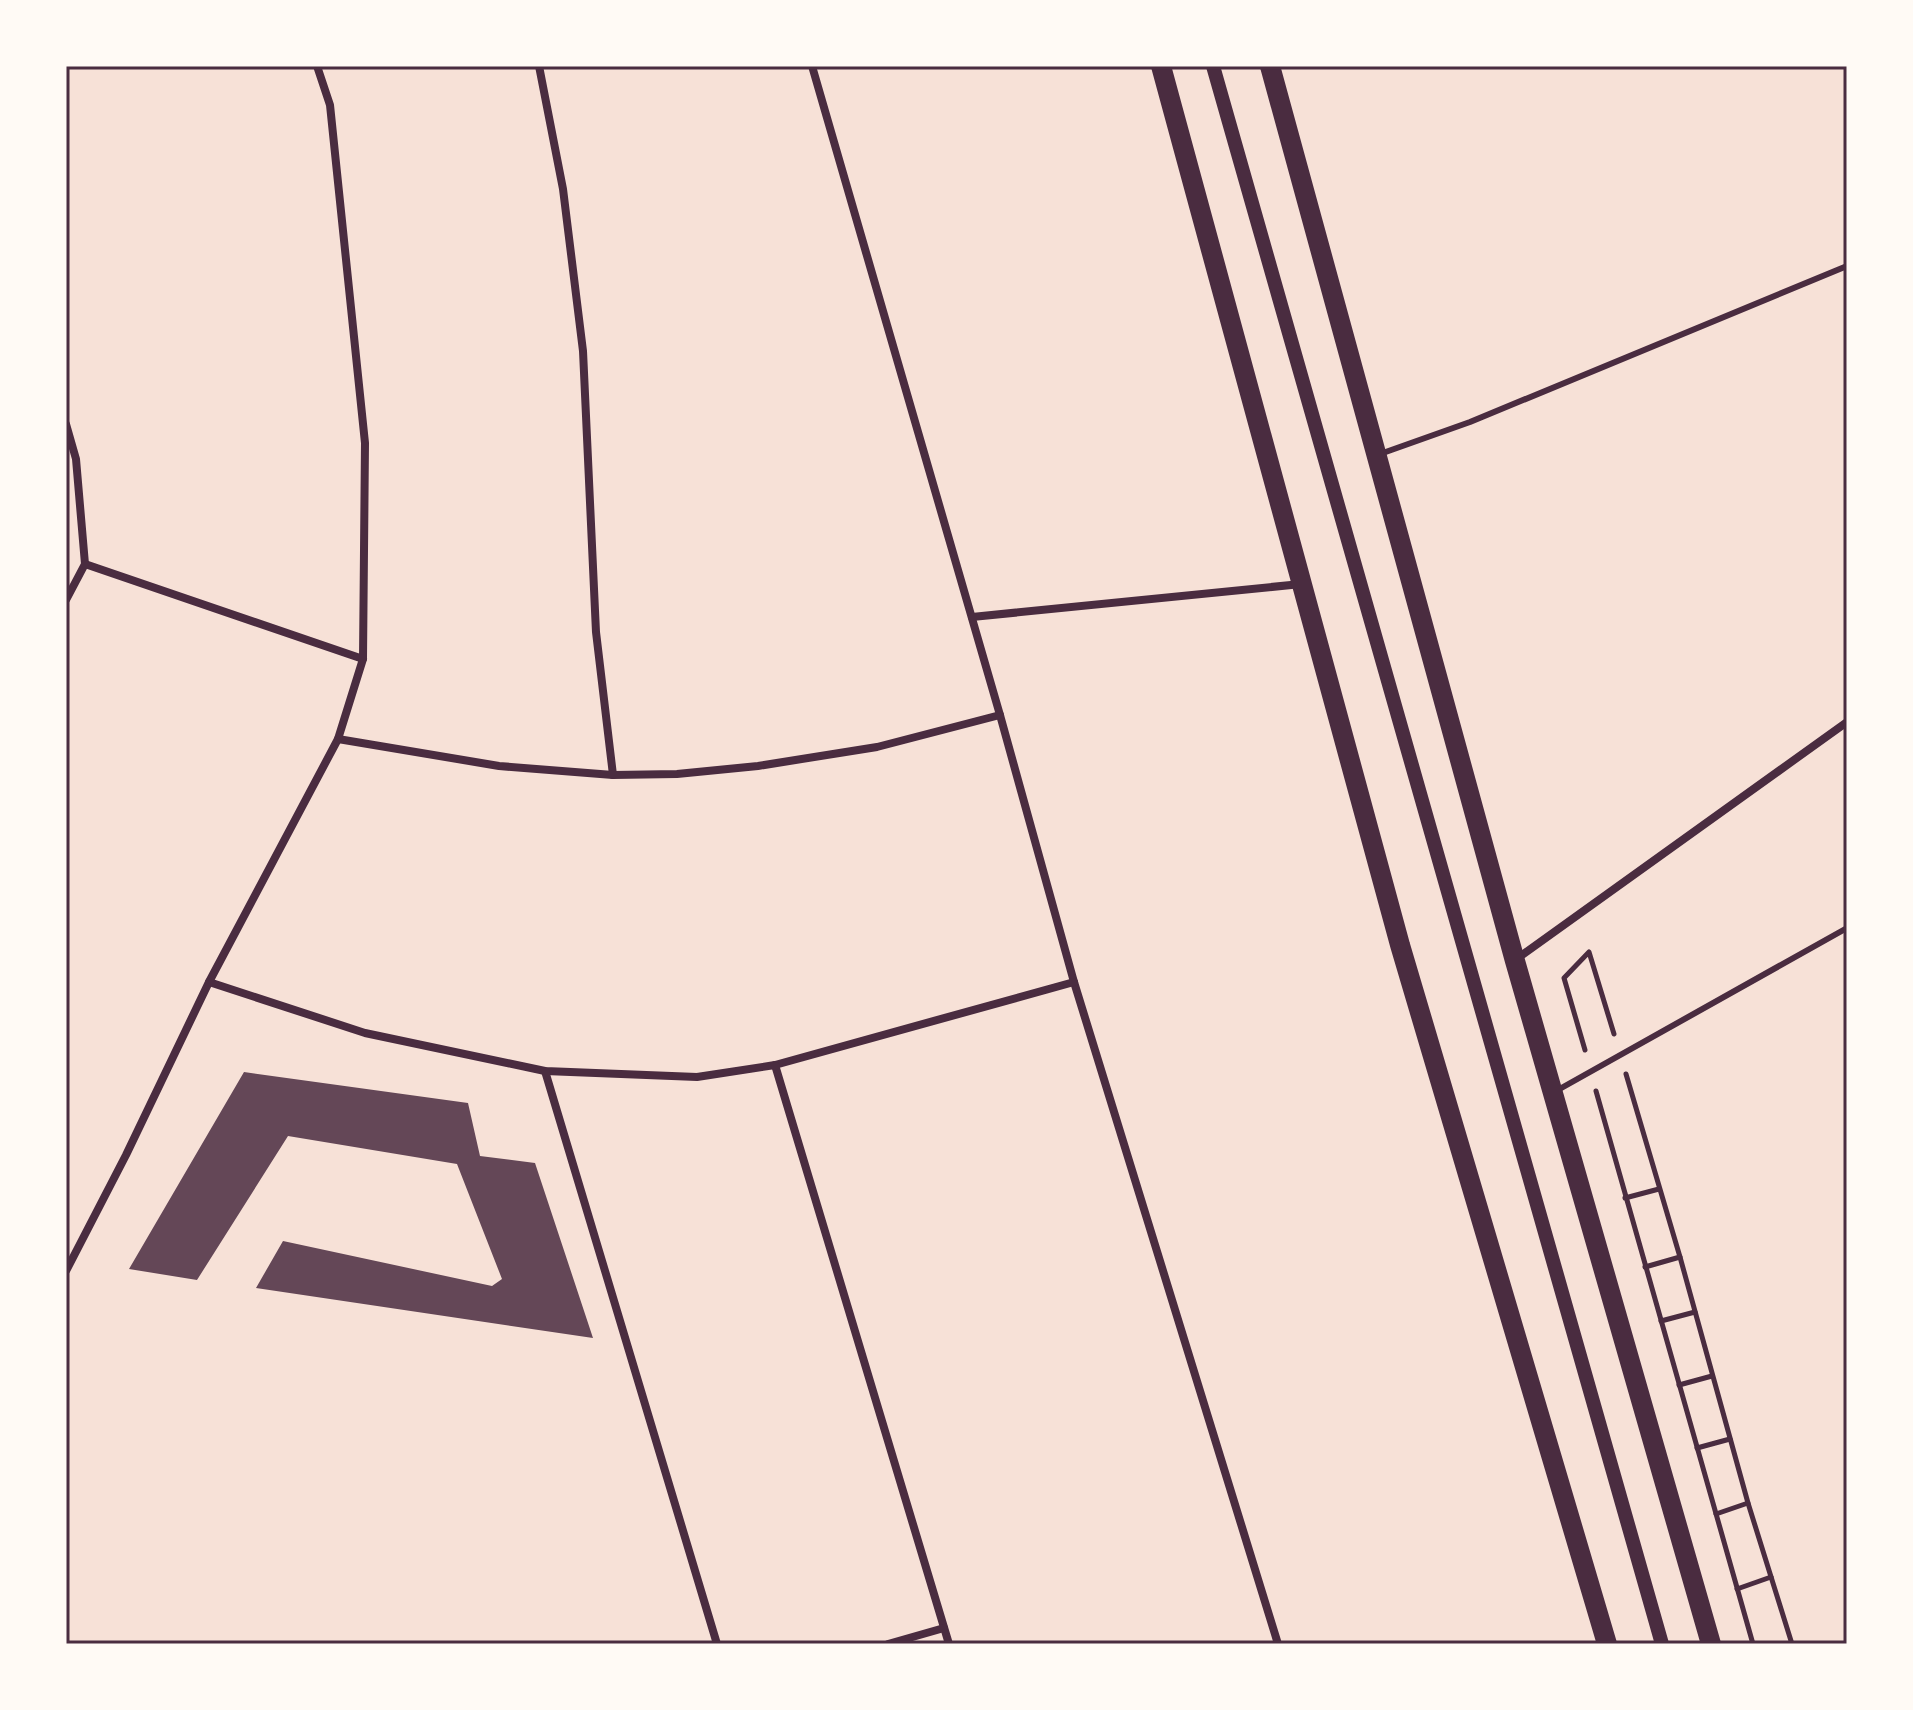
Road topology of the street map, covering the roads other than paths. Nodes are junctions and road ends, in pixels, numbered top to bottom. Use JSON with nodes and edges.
{"nodes":[{"id":1,"x":317,"y":66,"type":"edge"},
{"id":2,"x":539,"y":66,"type":"edge"},
{"id":3,"x":812,"y":66,"type":"edge"},
{"id":4,"x":1161,"y":66,"type":"edge"},
{"id":5,"x":1213,"y":66,"type":"edge"},
{"id":6,"x":1270,"y":66,"type":"edge"},
{"id":7,"x":1847,"y":266,"type":"edge"},
{"id":8,"x":66,"y":424,"type":"edge"},
{"id":9,"x":1376,"y":455,"type":"junction"},
{"id":10,"x":76,"y":459,"type":"junction"},
{"id":11,"x":66,"y":463,"type":"edge"},
{"id":12,"x":85,"y":564,"type":"junction"},
{"id":13,"x":1301,"y":584,"type":"junction"},
{"id":14,"x":66,"y":600,"type":"edge"},
{"id":15,"x":972,"y":617,"type":"junction"},
{"id":16,"x":363,"y":659,"type":"junction"},
{"id":17,"x":1000,"y":715,"type":"junction"},
{"id":18,"x":1847,"y":722,"type":"edge"},
{"id":19,"x":338,"y":739,"type":"junction"},
{"id":20,"x":613,"y":775,"type":"junction"},
{"id":21,"x":1847,"y":928,"type":"edge"},
{"id":22,"x":1515,"y":961,"type":"junction"},
{"id":23,"x":209,"y":982,"type":"junction"},
{"id":24,"x":1074,"y":982,"type":"junction"},
{"id":25,"x":775,"y":1065,"type":"junction"},
{"id":26,"x":545,"y":1071,"type":"junction"},
{"id":27,"x":1553,"y":1093,"type":"junction"},
{"id":28,"x":66,"y":1271,"type":"edge"},
{"id":29,"x":944,"y":1628,"type":"junction"},
{"id":30,"x":717,"y":1644,"type":"edge"},
{"id":31,"x":888,"y":1644,"type":"edge"},
{"id":32,"x":949,"y":1644,"type":"edge"},
{"id":33,"x":1278,"y":1644,"type":"edge"},
{"id":34,"x":1607,"y":1644,"type":"edge"},
{"id":35,"x":1662,"y":1644,"type":"edge"},
{"id":36,"x":1711,"y":1644,"type":"edge"}],
"edges":[{"from":1,"to":16,"type":"street"},
{"from":2,"to":20,"type":"street"},
{"from":3,"to":15,"type":"street"},
{"from":4,"to":13,"type":"main road"},
{"from":5,"to":35,"type":"street"},
{"from":6,"to":9,"type":"main road"},
{"from":7,"to":9,"type":"lane"},
{"from":8,"to":10,"type":"street"},
{"from":9,"to":22,"type":"main road"},
{"from":10,"to":11,"type":"street"},
{"from":10,"to":12,"type":"street"},
{"from":12,"to":14,"type":"street"},
{"from":12,"to":16,"type":"street"},
{"from":13,"to":15,"type":"street"},
{"from":13,"to":34,"type":"main road"},
{"from":15,"to":17,"type":"street"},
{"from":16,"to":19,"type":"street"},
{"from":17,"to":20,"type":"street"},
{"from":17,"to":24,"type":"street"},
{"from":18,"to":22,"type":"street"},
{"from":19,"to":20,"type":"street"},
{"from":19,"to":23,"type":"street"},
{"from":21,"to":27,"type":"lane"},
{"from":22,"to":27,"type":"main road"},
{"from":23,"to":26,"type":"street"},
{"from":23,"to":28,"type":"street"},
{"from":24,"to":25,"type":"street"},
{"from":24,"to":33,"type":"street"},
{"from":25,"to":26,"type":"street"},
{"from":25,"to":29,"type":"street"},
{"from":26,"to":30,"type":"street"},
{"from":27,"to":36,"type":"main road"},
{"from":29,"to":31,"type":"street"},
{"from":29,"to":32,"type":"street"}]}
